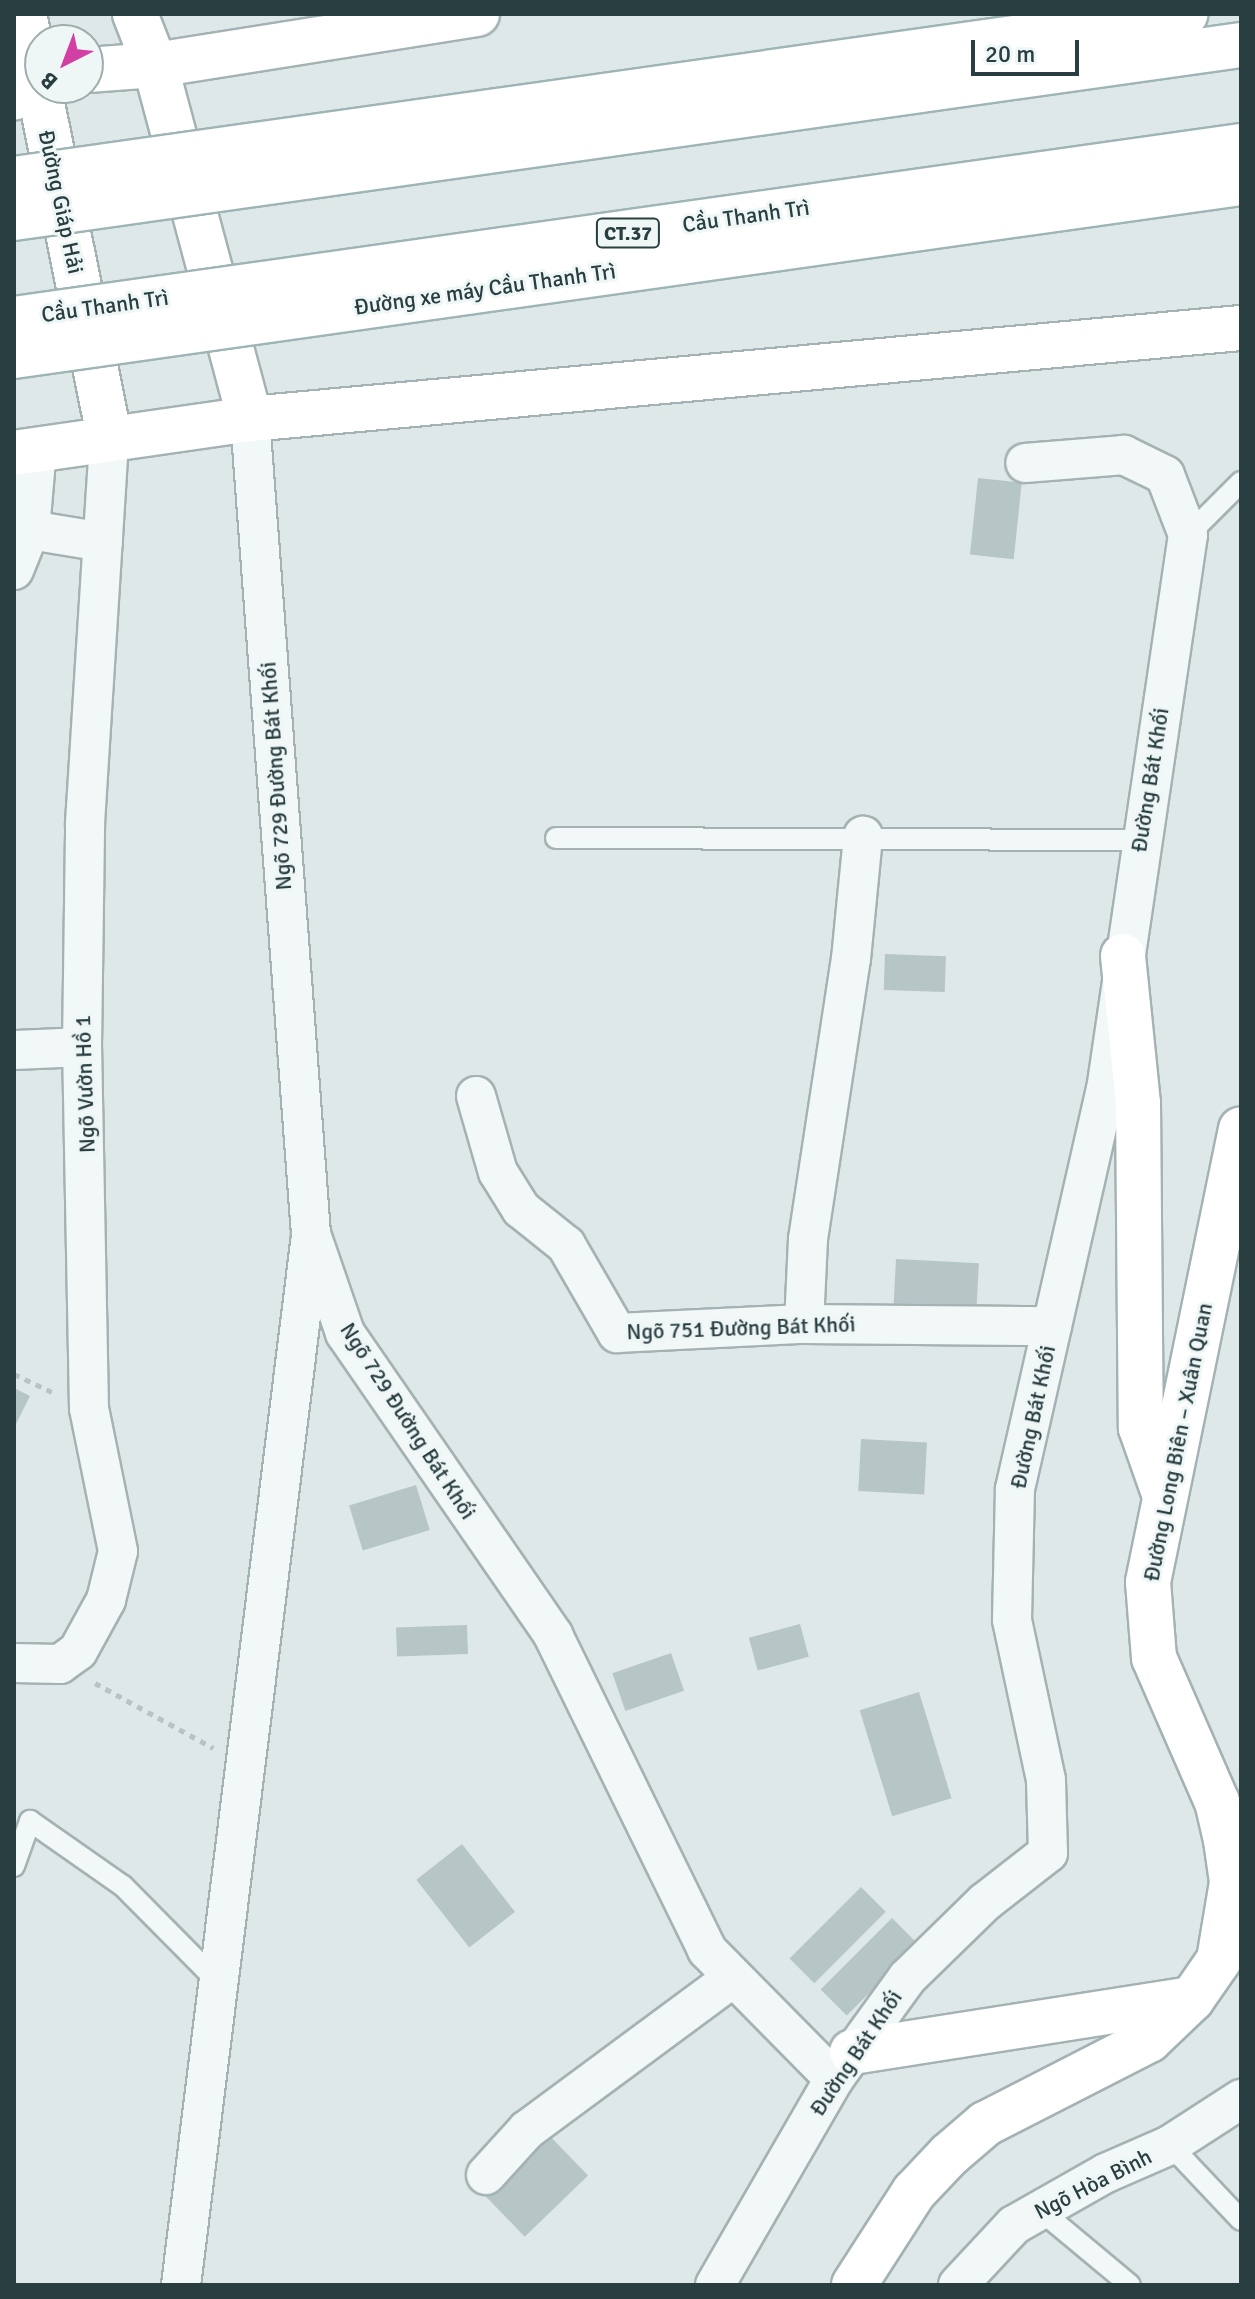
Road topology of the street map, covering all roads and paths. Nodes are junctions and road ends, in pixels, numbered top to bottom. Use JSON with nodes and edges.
{"nodes":[{"id":1,"x":135,"y":14,"type":"edge"},
{"id":2,"x":477,"y":14,"type":"edge"},
{"id":3,"x":1185,"y":14,"type":"edge"},
{"id":4,"x":1241,"y":45,"type":"edge"},
{"id":5,"x":155,"y":65,"type":"junction"},
{"id":6,"x":104,"y":69,"type":"edge"},
{"id":7,"x":32,"y":104,"type":"edge"},
{"id":8,"x":1241,"y":146,"type":"edge"},
{"id":9,"x":14,"y":179,"type":"edge"},
{"id":10,"x":1241,"y":183,"type":"edge"},
{"id":11,"x":14,"y":218,"type":"edge"},
{"id":12,"x":14,"y":319,"type":"edge"},
{"id":13,"x":1241,"y":328,"type":"edge"},
{"id":14,"x":14,"y":356,"type":"edge"},
{"id":15,"x":250,"y":419,"type":"junction"},
{"id":16,"x":109,"y":437,"type":"junction"},
{"id":17,"x":25,"y":451,"type":"edge"},
{"id":18,"x":1025,"y":463,"type":"dead end"},
{"id":19,"x":1241,"y":482,"type":"edge"},
{"id":20,"x":30,"y":530,"type":"junction"},
{"id":21,"x":1188,"y":535,"type":"junction"},
{"id":22,"x":103,"y":542,"type":"junction"},
{"id":23,"x":14,"y":570,"type":"edge"},
{"id":24,"x":863,"y":836,"type":"junction"},
{"id":25,"x":556,"y":838,"type":"dead end"},
{"id":26,"x":1140,"y":840,"type":"junction"},
{"id":27,"x":1123,"y":956,"type":"junction"},
{"id":28,"x":82,"y":1047,"type":"junction"},
{"id":29,"x":14,"y":1050,"type":"edge"},
{"id":30,"x":476,"y":1096,"type":"dead end"},
{"id":31,"x":1241,"y":1129,"type":"edge"},
{"id":32,"x":311,"y":1234,"type":"junction"},
{"id":33,"x":804,"y":1324,"type":"junction"},
{"id":34,"x":1052,"y":1326,"type":"junction"},
{"id":35,"x":1165,"y":1496,"type":"junction"},
{"id":36,"x":14,"y":1663,"type":"edge"},
{"id":37,"x":60,"y":1664,"type":"junction"},
{"id":38,"x":245,"y":1765,"type":"junction"},
{"id":39,"x":14,"y":1866,"type":"edge"},
{"id":40,"x":1235,"y":1925,"type":"edge"},
{"id":41,"x":731,"y":1979,"type":"junction"},
{"id":42,"x":218,"y":1982,"type":"junction"},
{"id":43,"x":1192,"y":1999,"type":"junction"},
{"id":44,"x":843,"y":2066,"type":"junction"},
{"id":45,"x":1241,"y":2099,"type":"edge"},
{"id":46,"x":1170,"y":2145,"type":"junction"},
{"id":47,"x":486,"y":2175,"type":"dead end"},
{"id":48,"x":1040,"y":2210,"type":"junction"},
{"id":49,"x":1241,"y":2220,"type":"edge"},
{"id":50,"x":181,"y":2285,"type":"edge"},
{"id":51,"x":715,"y":2285,"type":"edge"},
{"id":52,"x":854,"y":2285,"type":"edge"},
{"id":53,"x":958,"y":2285,"type":"edge"},
{"id":54,"x":1130,"y":2285,"type":"edge"}],
"edges":[{"from":1,"to":5,"type":"main road"},
{"from":2,"to":5,"type":"main road"},
{"from":3,"to":9,"type":"main road","bridge":true},
{"from":4,"to":11,"type":"main road","bridge":true},
{"from":5,"to":6,"type":"main road"},
{"from":5,"to":15,"type":"main road"},
{"from":7,"to":16,"type":"main road","name":"Đường Giáp Hải"},
{"from":8,"to":12,"type":"main road","name":"Cầu Thanh Trì","number":"CT.37","bridge":true},
{"from":10,"to":14,"type":"main road","name":"Đường xe máy Cầu Thanh Trì","bridge":true},
{"from":13,"to":15,"type":"main road"},
{"from":15,"to":16,"type":"main road"},
{"from":15,"to":32,"type":"street","name":"Ngõ 729 Đường Bát Khối"},
{"from":16,"to":17,"type":"main road"},
{"from":16,"to":22,"type":"street","name":"Ngõ Vườn Hồ 1"},
{"from":17,"to":20,"type":"street"},
{"from":18,"to":21,"type":"street"},
{"from":19,"to":21,"type":"lane"},
{"from":20,"to":22,"type":"street"},
{"from":20,"to":23,"type":"street"},
{"from":21,"to":26,"type":"street","name":"Đường Bát Khối"},
{"from":22,"to":28,"type":"street","name":"Ngõ Vườn Hồ 1"},
{"from":24,"to":25,"type":"lane"},
{"from":24,"to":26,"type":"lane"},
{"from":24,"to":33,"type":"street"},
{"from":26,"to":27,"type":"street","name":"Đường Bát Khối"},
{"from":27,"to":34,"type":"street","name":"Đường Bát Khối"},
{"from":27,"to":35,"type":"main road"},
{"from":28,"to":29,"type":"street"},
{"from":28,"to":37,"type":"street","name":"Ngõ Vườn Hồ 1"},
{"from":30,"to":33,"type":"street","name":"Ngõ 751 Đường Bát Khối"},
{"from":31,"to":35,"type":"main road","name":"Đường Long Biên – Xuân Quan"},
{"from":32,"to":38,"type":"street"},
{"from":32,"to":41,"type":"street","name":"Ngõ 729 Đường Bát Khối"},
{"from":33,"to":34,"type":"street","name":"Ngõ 751 Đường Bát Khối"},
{"from":34,"to":44,"type":"street","name":"Đường Bát Khối"},
{"from":35,"to":40,"type":"main road","name":"Đường Long Biên – Xuân Quan"},
{"from":36,"to":37,"type":"street"},
{"from":37,"to":38,"type":"path"},
{"from":38,"to":42,"type":"street"},
{"from":39,"to":42,"type":"lane"},
{"from":40,"to":43,"type":"main road","name":"Đường Long Biên – Xuân Quan"},
{"from":41,"to":44,"type":"street","name":"Ngõ 729 Đường Bát Khối"},
{"from":41,"to":47,"type":"street"},
{"from":42,"to":50,"type":"street"},
{"from":43,"to":44,"type":"main road"},
{"from":43,"to":52,"type":"main road","name":"Đường Long Biên – Xuân Quan"},
{"from":44,"to":51,"type":"street","name":"Đường Bát Khối"},
{"from":45,"to":46,"type":"street","name":"Ngõ Hòa Bình"},
{"from":46,"to":48,"type":"street","name":"Ngõ Hòa Bình"},
{"from":46,"to":49,"type":"lane"},
{"from":48,"to":53,"type":"street","name":"Ngõ Hòa Bình"},
{"from":48,"to":54,"type":"lane"}]}
